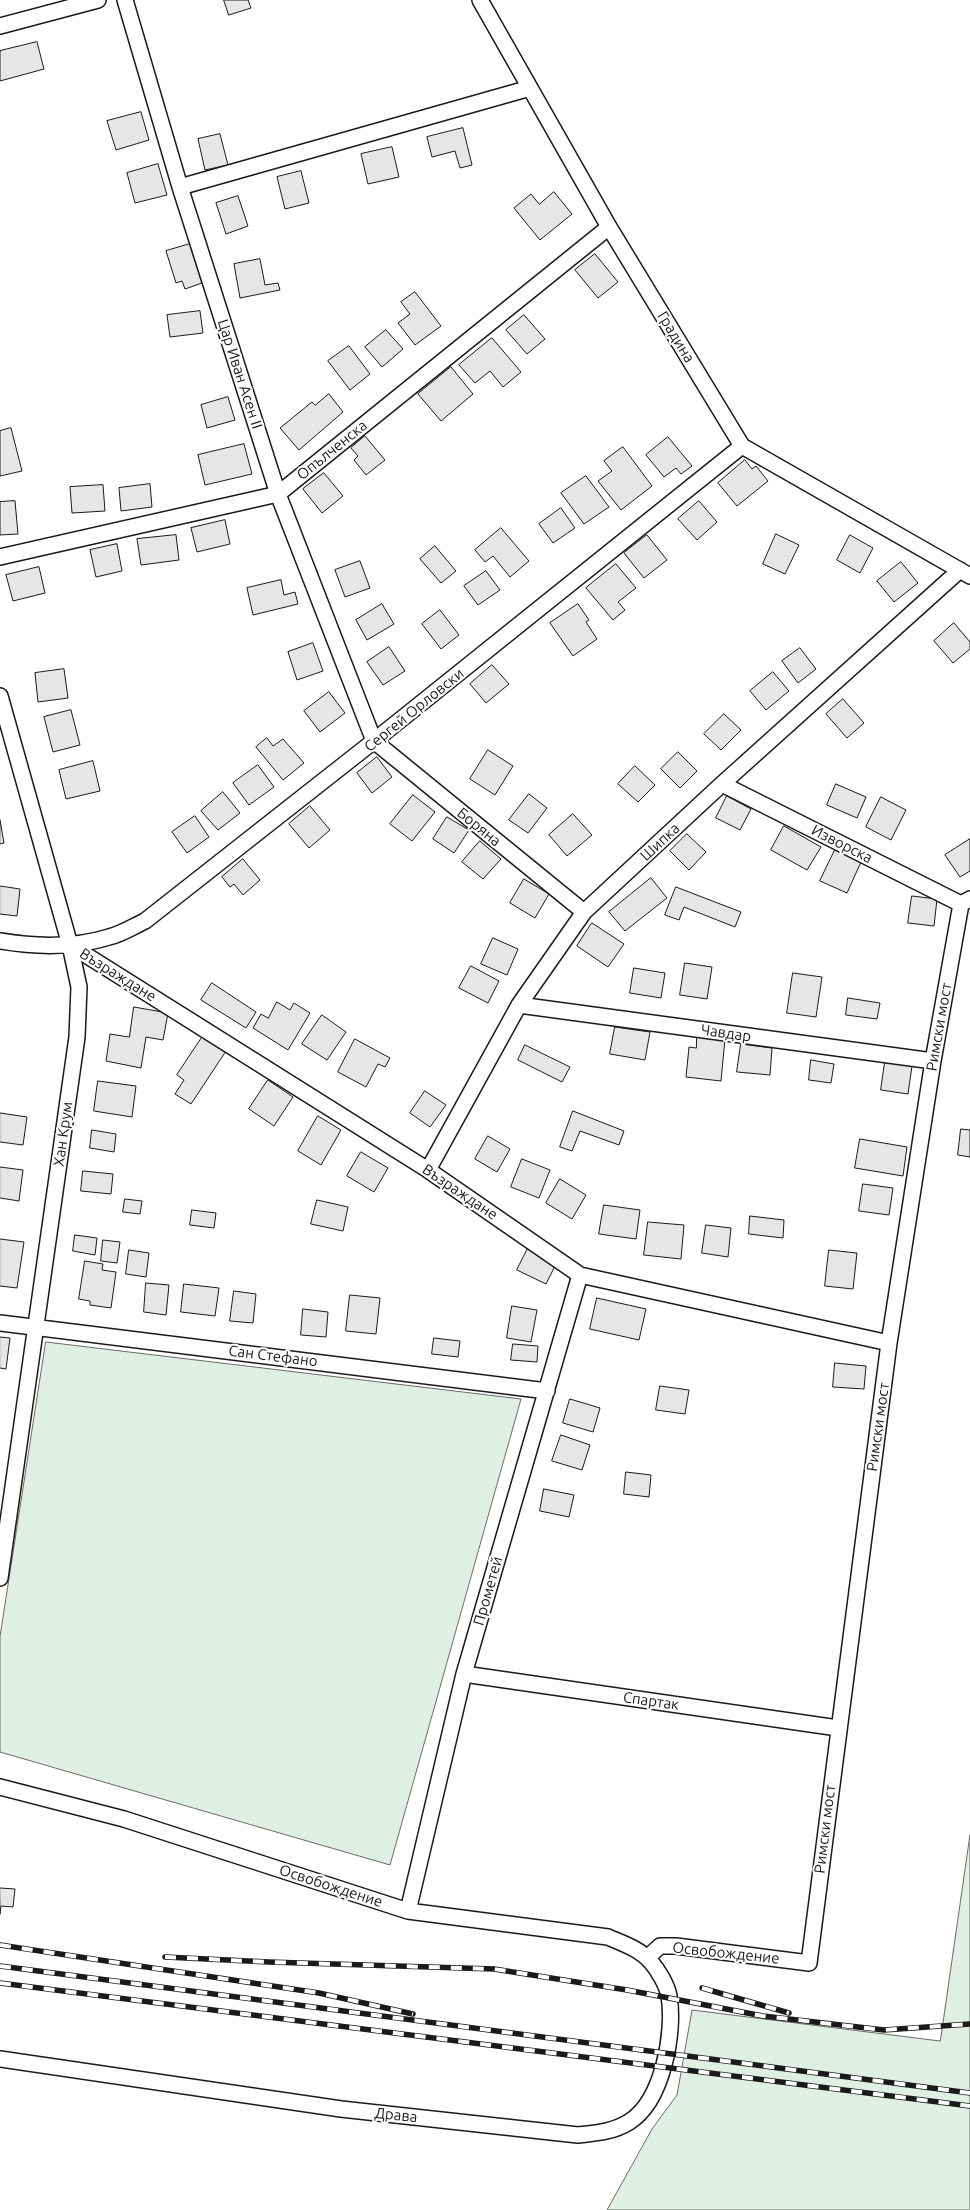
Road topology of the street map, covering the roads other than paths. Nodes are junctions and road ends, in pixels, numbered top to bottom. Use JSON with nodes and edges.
{"nodes":[{"id":1,"x":98,"y":0,"type":"edge"},
{"id":2,"x":125,"y":0,"type":"edge"},
{"id":3,"x":480,"y":0,"type":"edge"},
{"id":4,"x":0,"y":26,"type":"edge"},
{"id":5,"x":530,"y":88,"type":"junction"},
{"id":6,"x":180,"y":187,"type":"junction"},
{"id":7,"x":609,"y":227,"type":"junction"},
{"id":8,"x":742,"y":446,"type":"junction"},
{"id":9,"x":278,"y":494,"type":"junction"},
{"id":10,"x":0,"y":557,"type":"edge"},
{"id":11,"x":965,"y":573,"type":"edge"},
{"id":12,"x":0,"y":696,"type":"edge"},
{"id":13,"x":374,"y":741,"type":"junction"},
{"id":14,"x":722,"y":784,"type":"junction"},
{"id":15,"x":966,"y":902,"type":"edge"},
{"id":16,"x":584,"y":912,"type":"junction"},
{"id":17,"x":0,"y":941,"type":"edge"},
{"id":18,"x":70,"y":945,"type":"junction"},
{"id":19,"x":519,"y":1005,"type":"junction"},
{"id":20,"x":933,"y":1061,"type":"junction"},
{"id":21,"x":428,"y":1170,"type":"junction"},
{"id":22,"x":580,"y":1274,"type":"junction"},
{"id":23,"x":0,"y":1323,"type":"edge"},
{"id":24,"x":35,"y":1326,"type":"junction"},
{"id":25,"x":889,"y":1343,"type":"junction"},
{"id":26,"x":547,"y":1391,"type":"junction"},
{"id":27,"x":0,"y":1578,"type":"edge"},
{"id":28,"x":464,"y":1674,"type":"junction"},
{"id":29,"x":838,"y":1728,"type":"junction"},
{"id":30,"x":0,"y":1787,"type":"edge"},
{"id":31,"x":408,"y":1911,"type":"junction"},
{"id":32,"x":647,"y":1958,"type":"junction"},
{"id":33,"x":809,"y":1963,"type":"joint"},
{"id":34,"x":658,"y":1973,"type":"joint"},
{"id":35,"x":0,"y":2059,"type":"edge"}],
"edges":[{"from":1,"to":4,"type":"street"},
{"from":2,"to":6,"type":"street","name":"Цар Иван Асен II"},
{"from":3,"to":5,"type":"street","name":"Градина"},
{"from":5,"to":6,"type":"street"},
{"from":5,"to":7,"type":"street","name":"Градина"},
{"from":6,"to":9,"type":"street","name":"Цар Иван Асен II"},
{"from":7,"to":8,"type":"street","name":"Градина"},
{"from":7,"to":9,"type":"street","name":"Опълченска"},
{"from":8,"to":11,"type":"street","name":"Градина"},
{"from":8,"to":13,"type":"street","name":"Сергей Орловски"},
{"from":9,"to":10,"type":"street","name":"Опълченска"},
{"from":9,"to":13,"type":"street","name":"Цар Иван Асен II"},
{"from":11,"to":14,"type":"street","name":"Шипка"},
{"from":12,"to":18,"type":"street","name":"Хан Крум"},
{"from":13,"to":16,"type":"street","name":"Боряна"},
{"from":13,"to":18,"type":"street","name":"Сергей Орловски"},
{"from":14,"to":15,"type":"street","name":"Изворска"},
{"from":14,"to":16,"type":"street","name":"Шипка"},
{"from":15,"to":20,"type":"street","name":"Римски мост"},
{"from":16,"to":19,"type":"street","name":"Шипка"},
{"from":17,"to":18,"type":"street","name":"Сергей Орловски"},
{"from":18,"to":21,"type":"street","name":"Възраждане"},
{"from":18,"to":24,"type":"street","name":"Хан Крум"},
{"from":19,"to":20,"type":"street","name":"Чавдар"},
{"from":19,"to":21,"type":"street","name":"Шипка"},
{"from":20,"to":25,"type":"street","name":"Римски мост"},
{"from":21,"to":22,"type":"street","name":"Възраждане"},
{"from":22,"to":25,"type":"street","name":"Възраждане"},
{"from":22,"to":26,"type":"street","name":"Прометей"},
{"from":23,"to":24,"type":"street","name":"Сан Стефано"},
{"from":24,"to":26,"type":"street","name":"Сан Стефано"},
{"from":24,"to":27,"type":"street","name":"Хан Крум"},
{"from":25,"to":29,"type":"street","name":"Римски мост"},
{"from":26,"to":28,"type":"street","name":"Прометей"},
{"from":28,"to":29,"type":"street","name":"Спартак"},
{"from":28,"to":31,"type":"street","name":"Прометей"},
{"from":29,"to":33,"type":"street","name":"Римски мост"},
{"from":30,"to":31,"type":"street","name":"Освобождение"},
{"from":31,"to":32,"type":"street","name":"Освобождение"},
{"from":32,"to":33,"type":"street","name":"Освобождение"},
{"from":32,"to":34,"type":"street","name":"Освобождение"},
{"from":34,"to":35,"type":"street","name":"Драва"}]}
